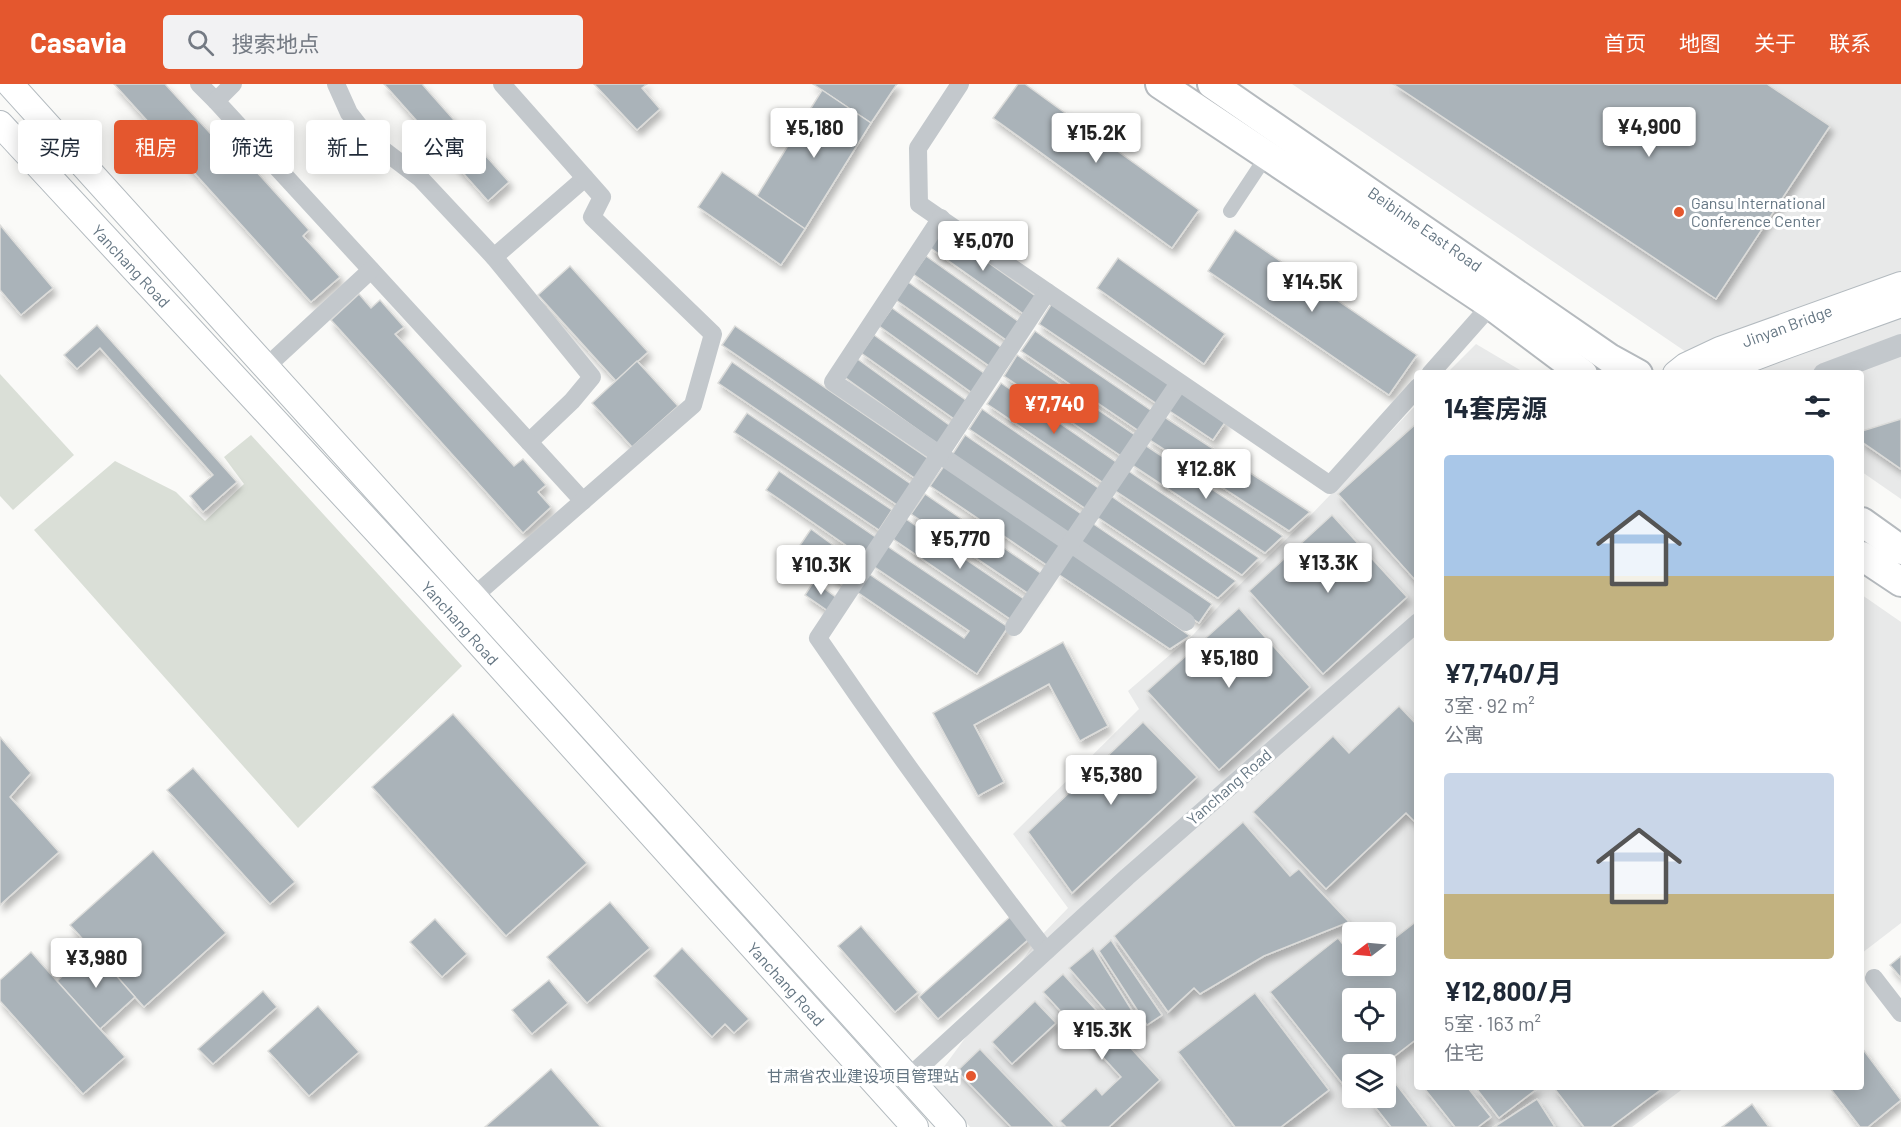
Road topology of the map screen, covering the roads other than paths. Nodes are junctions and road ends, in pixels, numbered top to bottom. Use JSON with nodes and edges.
{"nodes":[{"id":1,"x":10,"y":84,"type":"edge"},
{"id":2,"x":199,"y":84,"type":"edge"},
{"id":3,"x":233,"y":84,"type":"edge"},
{"id":4,"x":336,"y":84,"type":"edge"},
{"id":5,"x":502,"y":84,"type":"edge"},
{"id":6,"x":960,"y":84,"type":"edge"},
{"id":7,"x":1160,"y":84,"type":"edge"},
{"id":8,"x":1212,"y":84,"type":"edge"},
{"id":9,"x":216,"y":101,"type":"junction"},
{"id":10,"x":0,"y":124,"type":"edge"},
{"id":11,"x":1267,"y":155,"type":"junction"},
{"id":12,"x":585,"y":178,"type":"junction"},
{"id":13,"x":1230,"y":211,"type":"dead end"},
{"id":14,"x":941,"y":218,"type":"junction"},
{"id":15,"x":494,"y":256,"type":"junction"},
{"id":16,"x":371,"y":270,"type":"junction"},
{"id":17,"x":1901,"y":285,"type":"edge"},
{"id":18,"x":1047,"y":292,"type":"junction"},
{"id":19,"x":1901,"y":304,"type":"edge"},
{"id":20,"x":1491,"y":305,"type":"junction"},
{"id":21,"x":1784,"y":337,"type":"junction"},
{"id":22,"x":1901,"y":345,"type":"edge"},
{"id":23,"x":266,"y":367,"type":"junction"},
{"id":24,"x":1434,"y":370,"type":"edge"},
{"id":25,"x":1578,"y":370,"type":"edge"},
{"id":26,"x":1628,"y":370,"type":"edge"},
{"id":27,"x":1681,"y":370,"type":"edge"},
{"id":28,"x":1725,"y":370,"type":"edge"},
{"id":29,"x":1760,"y":370,"type":"edge"},
{"id":30,"x":1835,"y":370,"type":"edge"},
{"id":31,"x":1179,"y":382,"type":"junction"},
{"id":32,"x":1414,"y":391,"type":"edge"},
{"id":33,"x":529,"y":442,"type":"junction"},
{"id":34,"x":939,"y":455,"type":"junction"},
{"id":35,"x":583,"y":501,"type":"junction"},
{"id":36,"x":1864,"y":523,"type":"edge"},
{"id":37,"x":1070,"y":543,"type":"junction"},
{"id":38,"x":1901,"y":550,"type":"edge"},
{"id":39,"x":1864,"y":557,"type":"edge"},
{"id":40,"x":1901,"y":582,"type":"edge"},
{"id":41,"x":474,"y":596,"type":"junction"},
{"id":42,"x":1186,"y":622,"type":"dead end"},
{"id":43,"x":1414,"y":626,"type":"edge"},
{"id":44,"x":1014,"y":627,"type":"dead end"},
{"id":45,"x":1046,"y":951,"type":"junction"},
{"id":46,"x":1874,"y":978,"type":"dead end"},
{"id":47,"x":1901,"y":1013,"type":"edge"},
{"id":48,"x":909,"y":1077,"type":"junction"},
{"id":49,"x":915,"y":1127,"type":"edge"},
{"id":50,"x":953,"y":1127,"type":"edge"}],
"edges":[{"from":1,"to":23,"type":"main road","name":"Yanchang Road"},
{"from":2,"to":9,"type":"street"},
{"from":3,"to":9,"type":"street"},
{"from":4,"to":15,"type":"street"},
{"from":5,"to":12,"type":"street"},
{"from":6,"to":14,"type":"street"},
{"from":7,"to":11,"type":"main road","name":"Beibinhe East Road"},
{"from":8,"to":26,"type":"main road","name":"Beibinhe East Road"},
{"from":9,"to":16,"type":"street"},
{"from":10,"to":49,"type":"main road","name":"Yanchang Road"},
{"from":11,"to":13,"type":"street"},
{"from":11,"to":20,"type":"main road","name":"Beibinhe East Road"},
{"from":12,"to":15,"type":"street"},
{"from":12,"to":35,"type":"street"},
{"from":14,"to":18,"type":"street"},
{"from":14,"to":34,"type":"street"},
{"from":15,"to":33,"type":"street"},
{"from":16,"to":23,"type":"street"},
{"from":16,"to":33,"type":"street"},
{"from":17,"to":21,"type":"main road","name":"Jinyan Bridge"},
{"from":18,"to":31,"type":"street"},
{"from":18,"to":34,"type":"street"},
{"from":19,"to":21,"type":"main road","name":"Jinyan Bridge"},
{"from":20,"to":24,"type":"street"},
{"from":20,"to":25,"type":"main road","name":"Beibinhe East Road"},
{"from":21,"to":27,"type":"main road","name":"Jinyan Bridge"},
{"from":21,"to":28,"type":"main road"},
{"from":21,"to":29,"type":"main road"},
{"from":22,"to":30,"type":"street"},
{"from":23,"to":41,"type":"main road","name":"Yanchang Road"},
{"from":31,"to":32,"type":"street"},
{"from":31,"to":37,"type":"street"},
{"from":33,"to":35,"type":"street"},
{"from":34,"to":37,"type":"street"},
{"from":34,"to":45,"type":"street"},
{"from":35,"to":41,"type":"street"},
{"from":36,"to":38,"type":"main road"},
{"from":37,"to":42,"type":"street"},
{"from":37,"to":44,"type":"street"},
{"from":39,"to":40,"type":"main road"},
{"from":41,"to":48,"type":"main road","name":"Yanchang Road"},
{"from":43,"to":45,"type":"street","name":"Yanchang Road"},
{"from":45,"to":48,"type":"street","name":"Yanchang Road"},
{"from":46,"to":47,"type":"street"},
{"from":48,"to":50,"type":"main road","name":"Yanchang Road"}]}
